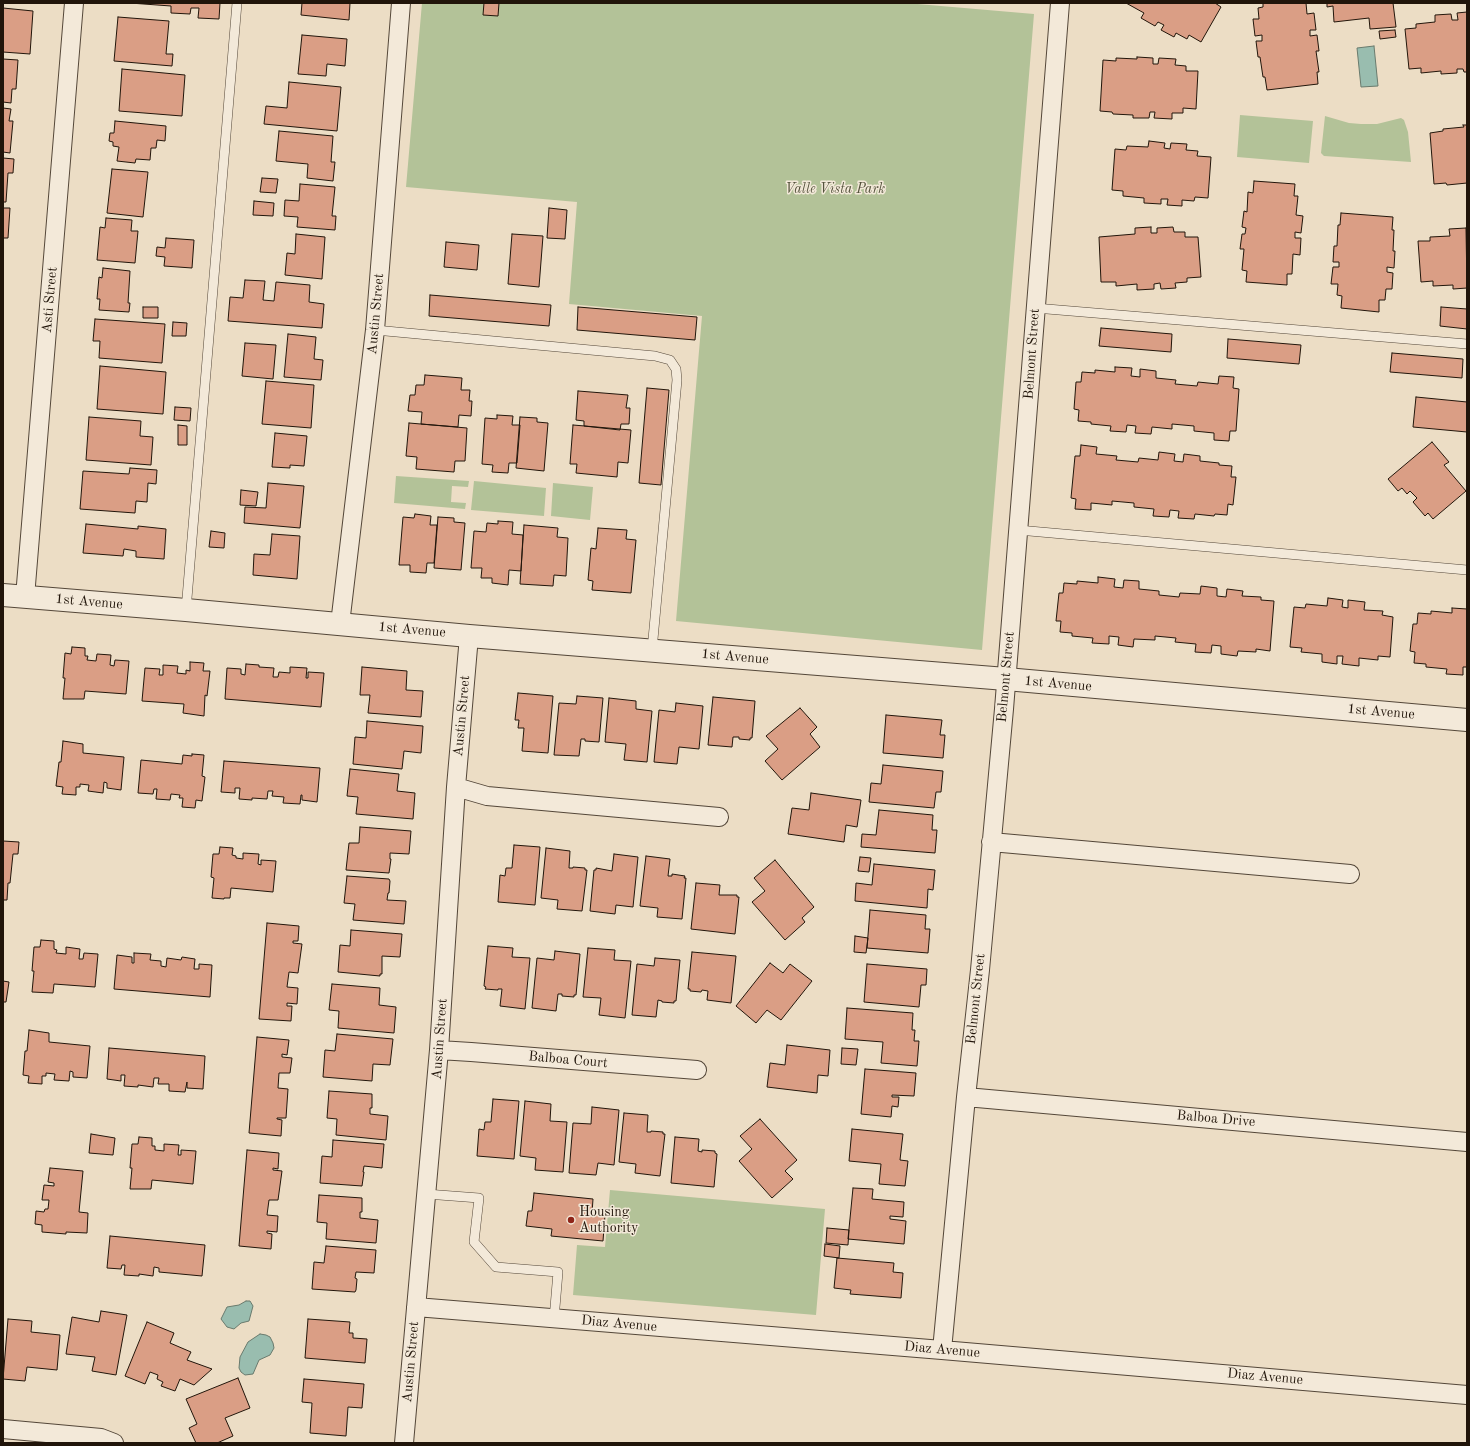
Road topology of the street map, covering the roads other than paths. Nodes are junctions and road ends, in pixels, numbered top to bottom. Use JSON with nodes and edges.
{"nodes":[{"id":1,"x":74,"y":3,"type":"edge"},
{"id":2,"x":237,"y":3,"type":"edge"},
{"id":3,"x":401,"y":3,"type":"edge"},
{"id":4,"x":1060,"y":3,"type":"edge"},
{"id":5,"x":1036,"y":308,"type":"junction"},
{"id":6,"x":375,"y":330,"type":"junction"},
{"id":7,"x":1467,"y":344,"type":"edge"},
{"id":8,"x":1018,"y":530,"type":"junction"},
{"id":9,"x":1467,"y":570,"type":"edge"},
{"id":10,"x":3,"y":595,"type":"edge"},
{"id":11,"x":25,"y":597,"type":"junction"},
{"id":12,"x":186,"y":610,"type":"junction"},
{"id":13,"x":340,"y":624,"type":"junction"},
{"id":14,"x":468,"y":636,"type":"junction"},
{"id":15,"x":652,"y":650,"type":"junction"},
{"id":16,"x":1006,"y":679,"type":"junction"},
{"id":17,"x":1467,"y":720,"type":"edge"},
{"id":18,"x":456,"y":787,"type":"junction"},
{"id":19,"x":719,"y":817,"type":"dead end"},
{"id":20,"x":992,"y":842,"type":"junction"},
{"id":21,"x":1350,"y":874,"type":"dead end"},
{"id":22,"x":439,"y":1050,"type":"junction"},
{"id":23,"x":697,"y":1070,"type":"dead end"},
{"id":24,"x":966,"y":1097,"type":"junction"},
{"id":25,"x":1467,"y":1142,"type":"edge"},
{"id":26,"x":426,"y":1194,"type":"junction"},
{"id":27,"x":416,"y":1307,"type":"junction"},
{"id":28,"x":554,"y":1319,"type":"junction"},
{"id":29,"x":942,"y":1350,"type":"junction"},
{"id":30,"x":1467,"y":1395,"type":"edge"},
{"id":31,"x":3,"y":1429,"type":"edge"},
{"id":32,"x":114,"y":1443,"type":"edge"},
{"id":33,"x":404,"y":1443,"type":"edge"}],
"edges":[{"from":1,"to":11,"type":"street","name":"Asti Street"},
{"from":2,"to":12,"type":"lane"},
{"from":3,"to":6,"type":"street","name":"Austin Street"},
{"from":4,"to":5,"type":"street","name":"Belmont Street"},
{"from":5,"to":7,"type":"lane"},
{"from":5,"to":8,"type":"street","name":"Belmont Street"},
{"from":6,"to":13,"type":"street","name":"Austin Street"},
{"from":6,"to":15,"type":"lane"},
{"from":8,"to":9,"type":"lane"},
{"from":8,"to":16,"type":"street","name":"Belmont Street"},
{"from":10,"to":11,"type":"street","name":"1st Avenue"},
{"from":11,"to":12,"type":"street","name":"1st Avenue"},
{"from":12,"to":13,"type":"street","name":"1st Avenue"},
{"from":13,"to":14,"type":"street","name":"1st Avenue"},
{"from":14,"to":15,"type":"street","name":"1st Avenue"},
{"from":14,"to":18,"type":"street","name":"Austin Street"},
{"from":15,"to":16,"type":"street","name":"1st Avenue"},
{"from":16,"to":17,"type":"street","name":"1st Avenue"},
{"from":16,"to":20,"type":"street","name":"Belmont Street"},
{"from":18,"to":19,"type":"street"},
{"from":18,"to":22,"type":"street","name":"Austin Street"},
{"from":20,"to":21,"type":"street"},
{"from":20,"to":24,"type":"street","name":"Belmont Street"},
{"from":22,"to":23,"type":"street","name":"Balboa Court"},
{"from":22,"to":26,"type":"street","name":"Austin Street"},
{"from":24,"to":25,"type":"street","name":"Balboa Drive"},
{"from":24,"to":29,"type":"street","name":"Belmont Street"},
{"from":26,"to":27,"type":"street","name":"Austin Street"},
{"from":26,"to":28,"type":"lane"},
{"from":27,"to":28,"type":"street","name":"Diaz Avenue"},
{"from":27,"to":33,"type":"street","name":"Austin Street"},
{"from":28,"to":29,"type":"street","name":"Diaz Avenue"},
{"from":29,"to":30,"type":"street","name":"Diaz Avenue"},
{"from":31,"to":32,"type":"street"}]}
